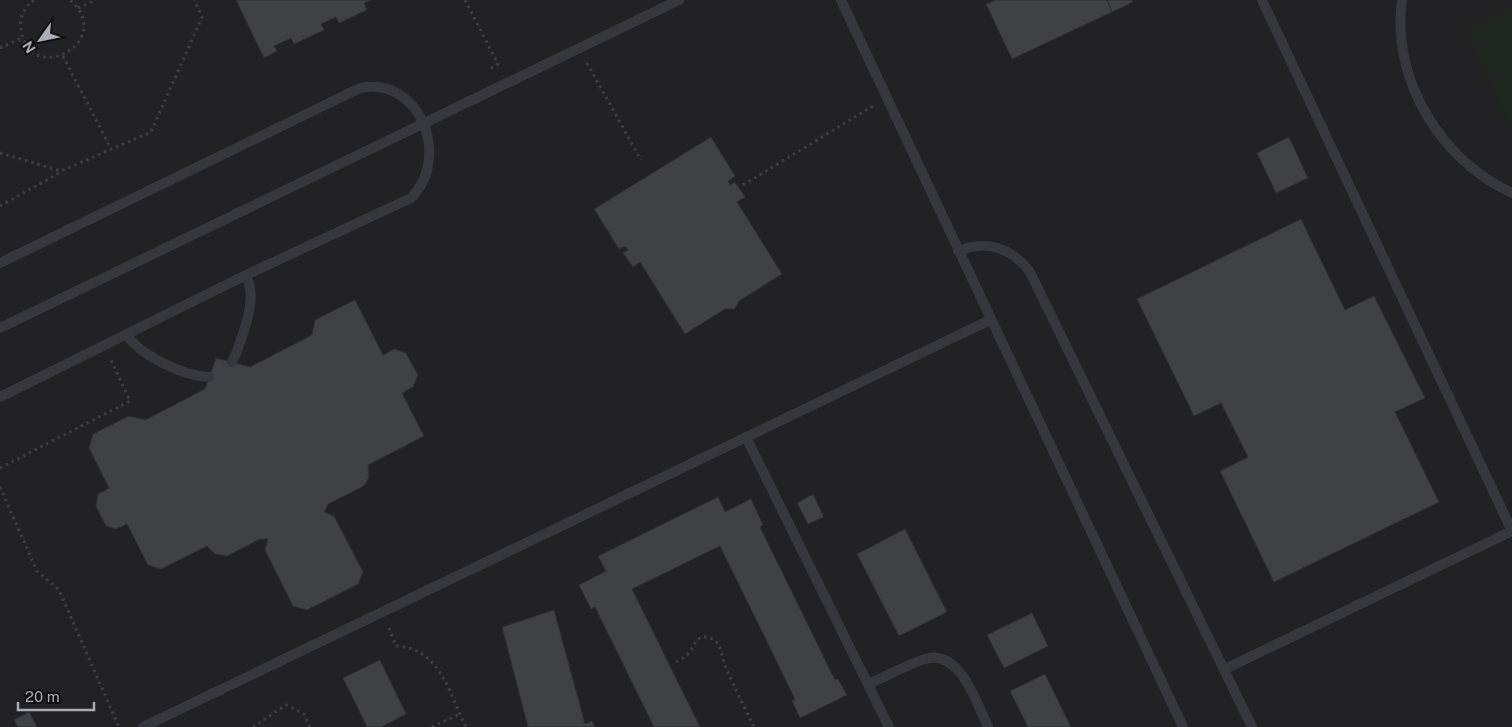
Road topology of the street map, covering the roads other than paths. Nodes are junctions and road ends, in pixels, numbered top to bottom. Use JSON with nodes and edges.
{"nodes":[{"id":1,"x":679,"y":0,"type":"edge"},
{"id":2,"x":841,"y":0,"type":"edge"},
{"id":3,"x":1262,"y":0,"type":"edge"},
{"id":4,"x":1402,"y":0,"type":"edge"},
{"id":5,"x":424,"y":122,"type":"junction"},
{"id":6,"x":1512,"y":193,"type":"edge"},
{"id":7,"x":958,"y":251,"type":"junction"},
{"id":8,"x":0,"y":263,"type":"edge"},
{"id":9,"x":246,"y":275,"type":"junction"},
{"id":10,"x":990,"y":320,"type":"junction"},
{"id":11,"x":0,"y":328,"type":"edge"},
{"id":12,"x":127,"y":335,"type":"junction"},
{"id":13,"x":232,"y":362,"type":"dead end"},
{"id":14,"x":209,"y":377,"type":"dead end"},
{"id":15,"x":0,"y":397,"type":"edge"},
{"id":16,"x":746,"y":438,"type":"junction"},
{"id":17,"x":1512,"y":531,"type":"edge"},
{"id":18,"x":1226,"y":669,"type":"junction"},
{"id":19,"x":868,"y":684,"type":"junction"},
{"id":20,"x":142,"y":727,"type":"edge"},
{"id":21,"x":889,"y":727,"type":"edge"},
{"id":22,"x":988,"y":727,"type":"edge"},
{"id":23,"x":1183,"y":727,"type":"edge"},
{"id":24,"x":1252,"y":727,"type":"edge"}],
"edges":[{"from":1,"to":5,"type":"lane"},
{"from":2,"to":7,"type":"lane"},
{"from":3,"to":17,"type":"lane"},
{"from":4,"to":6,"type":"lane"},
{"from":5,"to":8,"type":"lane"},
{"from":5,"to":9,"type":"lane"},
{"from":5,"to":11,"type":"lane"},
{"from":7,"to":10,"type":"lane"},
{"from":7,"to":18,"type":"lane"},
{"from":9,"to":12,"type":"lane"},
{"from":9,"to":13,"type":"lane"},
{"from":10,"to":16,"type":"lane"},
{"from":10,"to":23,"type":"lane"},
{"from":12,"to":14,"type":"lane"},
{"from":12,"to":15,"type":"lane"},
{"from":16,"to":19,"type":"lane"},
{"from":16,"to":20,"type":"lane"},
{"from":17,"to":18,"type":"lane"},
{"from":18,"to":24,"type":"lane"},
{"from":19,"to":21,"type":"lane"},
{"from":19,"to":22,"type":"lane"}]}
